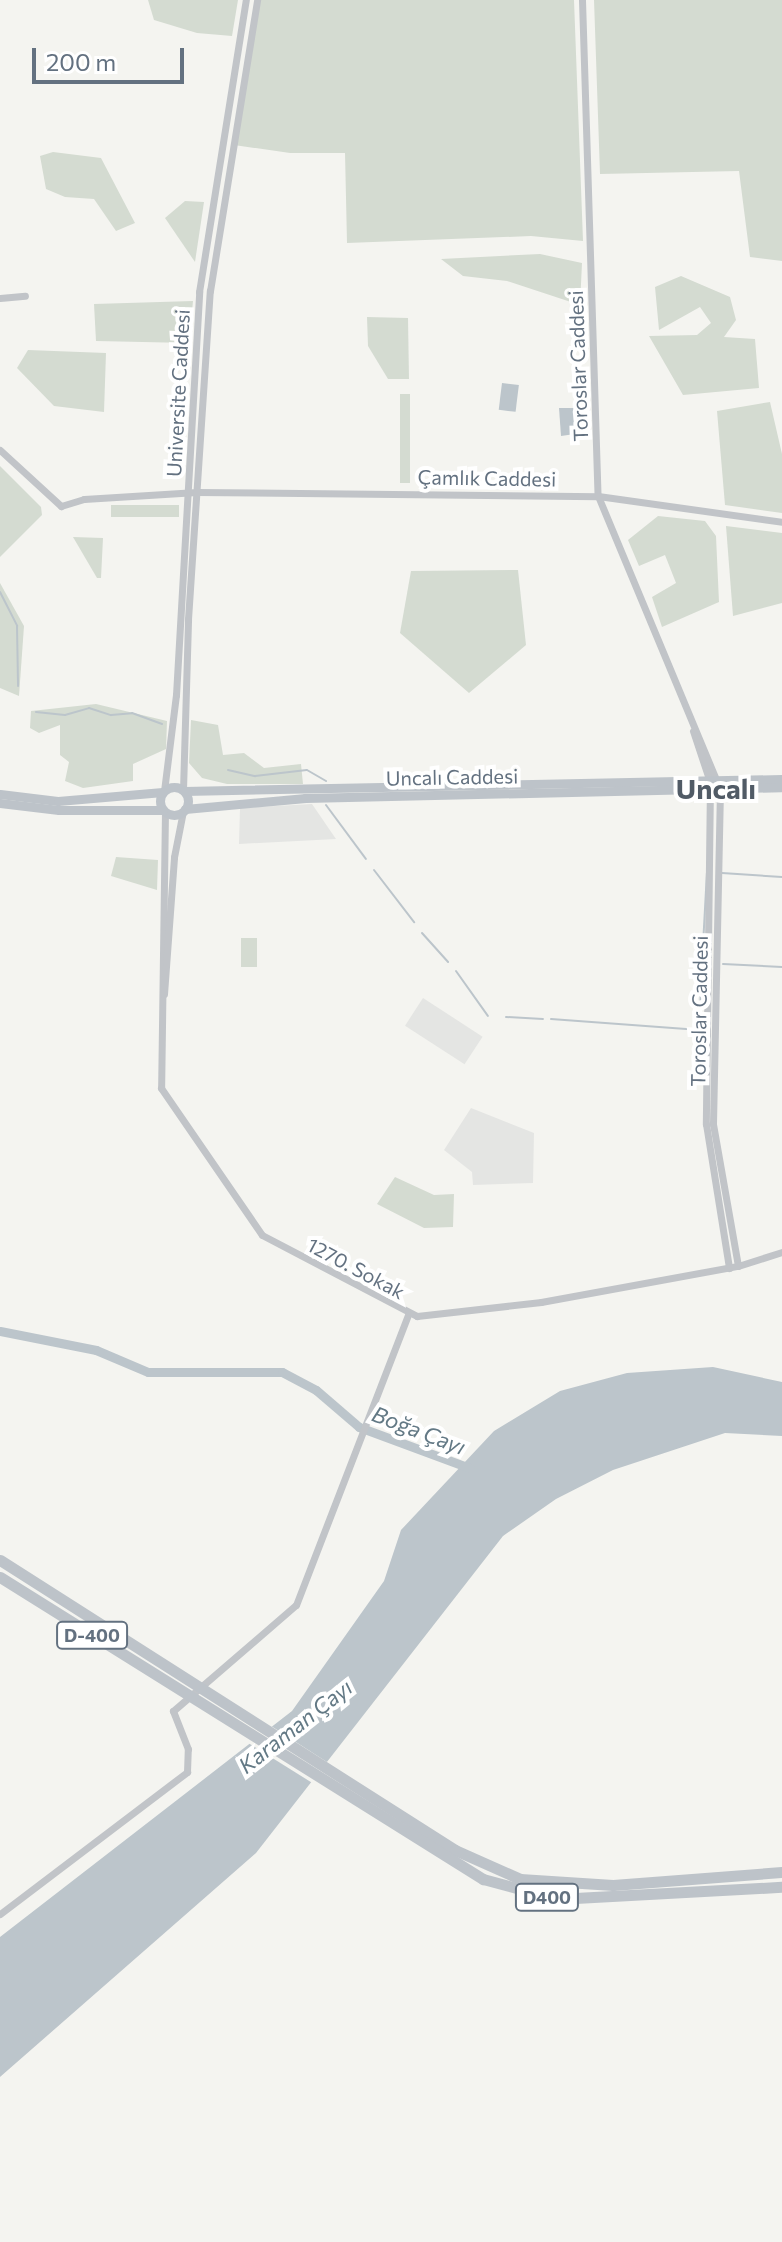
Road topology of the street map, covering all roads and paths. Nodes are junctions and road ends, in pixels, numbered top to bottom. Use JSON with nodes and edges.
{"nodes":[{"id":1,"x":246,"y":0,"type":"edge"},
{"id":2,"x":257,"y":0,"type":"edge"},
{"id":3,"x":582,"y":0,"type":"edge"},
{"id":4,"x":25,"y":296,"type":"dead end"},
{"id":5,"x":0,"y":298,"type":"edge"},
{"id":6,"x":0,"y":450,"type":"edge"},
{"id":7,"x":193,"y":492,"type":"junction"},
{"id":8,"x":598,"y":496,"type":"junction"},
{"id":9,"x":782,"y":522,"type":"edge"},
{"id":10,"x":782,"y":779,"type":"edge"},
{"id":11,"x":715,"y":786,"type":"junction"},
{"id":12,"x":782,"y":787,"type":"edge"},
{"id":13,"x":184,"y":791,"type":"junction"},
{"id":14,"x":163,"y":792,"type":"junction"},
{"id":15,"x":0,"y":794,"type":"edge"},
{"id":16,"x":0,"y":803,"type":"edge"},
{"id":17,"x":164,"y":810,"type":"junction"},
{"id":18,"x":184,"y":810,"type":"junction"},
{"id":19,"x":160,"y":1012,"type":"junction"},
{"id":20,"x":782,"y":1252,"type":"edge"},
{"id":21,"x":733,"y":1267,"type":"junction"},
{"id":22,"x":408,"y":1314,"type":"junction"},
{"id":23,"x":0,"y":1560,"type":"edge"},
{"id":24,"x":0,"y":1577,"type":"edge"},
{"id":25,"x":183,"y":1693,"type":"joint"},
{"id":26,"x":782,"y":1872,"type":"edge"},
{"id":27,"x":782,"y":1887,"type":"edge"},
{"id":28,"x":0,"y":1914,"type":"edge"}],
"edges":[{"from":1,"to":7,"type":"street","name":"Universite Caddesi"},
{"from":2,"to":7,"type":"street","name":"Universite Caddesi"},
{"from":3,"to":8,"type":"street","name":"Toroslar Caddesi"},
{"from":4,"to":5,"type":"street"},
{"from":6,"to":7,"type":"street","name":"Çamlık Caddesi"},
{"from":7,"to":8,"type":"street","name":"Çamlık Caddesi"},
{"from":7,"to":13,"type":"street","name":"Universite Caddesi"},
{"from":7,"to":14,"type":"street","name":"Universite Caddesi"},
{"from":8,"to":9,"type":"street","name":"Çamlık Caddesi"},
{"from":8,"to":11,"type":"street","name":"Toroslar Caddesi"},
{"from":10,"to":11,"type":"main road"},
{"from":11,"to":12,"type":"main road"},
{"from":11,"to":13,"type":"main road","name":"Uncalı Caddesi"},
{"from":11,"to":18,"type":"main road","name":"Uncalı Caddesi"},
{"from":11,"to":21,"type":"street","name":"Toroslar Caddesi"},
{"from":13,"to":14,"type":"main road","name":"Uncalı Caddesi"},
{"from":13,"to":18,"type":"main road"},
{"from":14,"to":15,"type":"main road"},
{"from":14,"to":17,"type":"main road"},
{"from":16,"to":17,"type":"main road"},
{"from":17,"to":18,"type":"main road","name":"Uncalı Caddesi"},
{"from":17,"to":19,"type":"street","name":"1270. Sokak"},
{"from":18,"to":19,"type":"street","name":"1270. Sokak"},
{"from":19,"to":22,"type":"street","name":"1270. Sokak"},
{"from":20,"to":21,"type":"street","name":"1270. Sokak"},
{"from":21,"to":22,"type":"street","name":"1270. Sokak"},
{"from":22,"to":28,"type":"street"},
{"from":23,"to":26,"type":"highway","number":"D400"},
{"from":24,"to":25,"type":"highway","number":"D-400"},
{"from":25,"to":27,"type":"highway","number":"D400"}]}
